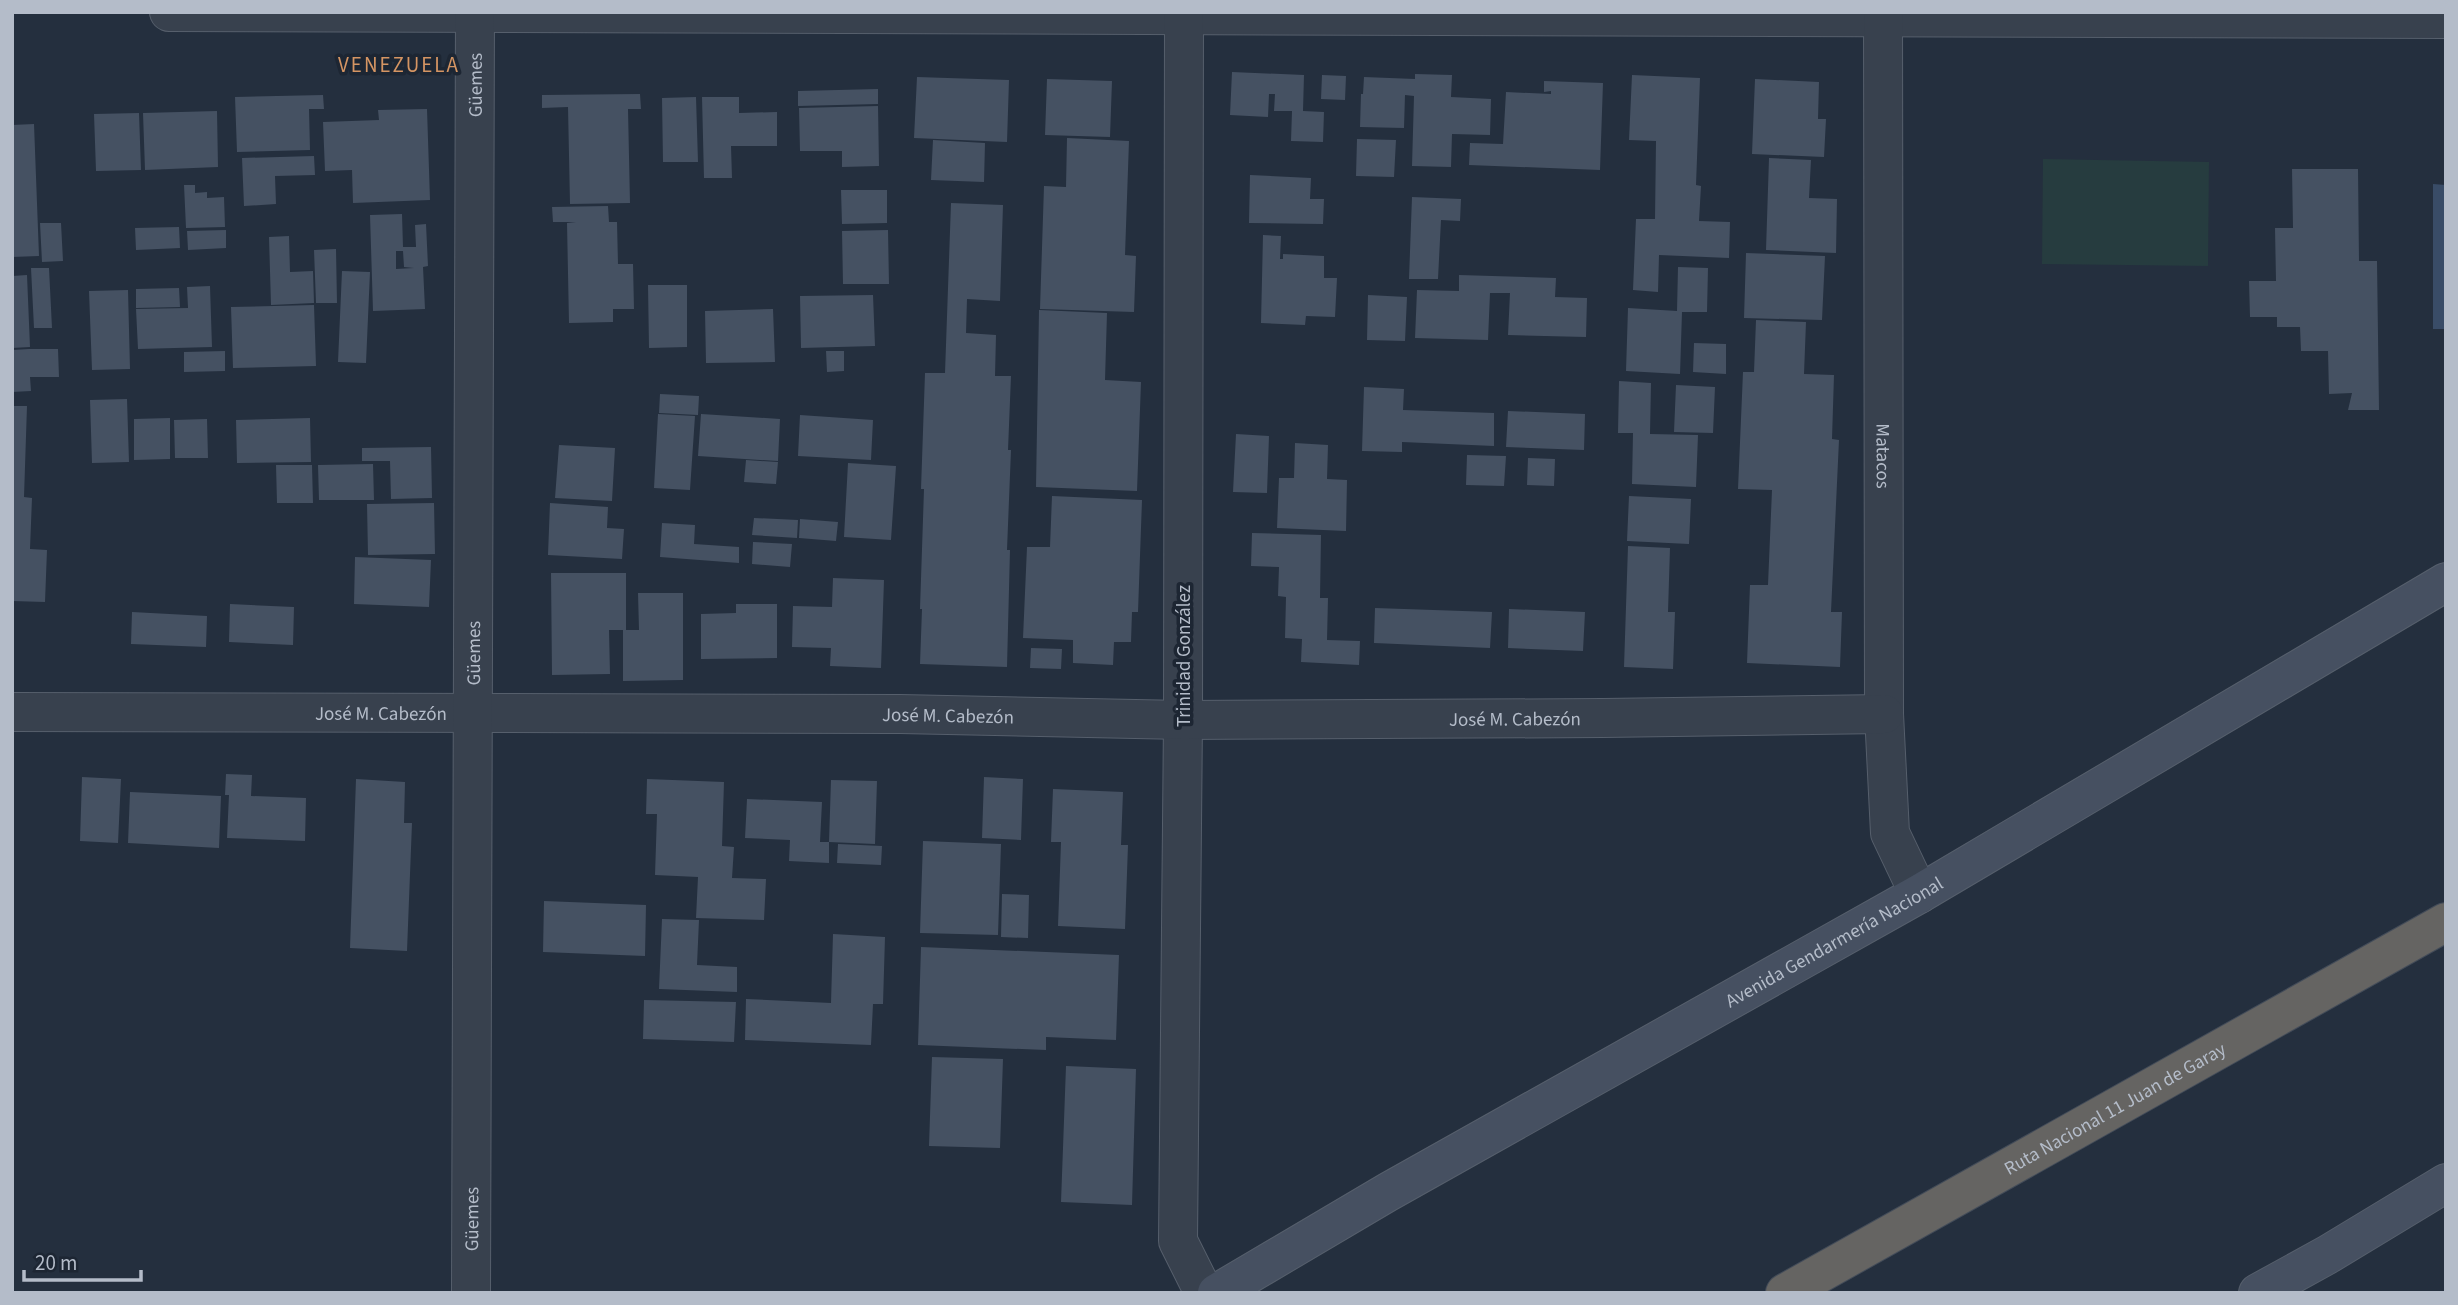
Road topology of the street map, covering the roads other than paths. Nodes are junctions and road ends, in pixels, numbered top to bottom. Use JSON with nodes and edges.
{"nodes":[{"id":1,"x":169,"y":12,"type":"edge"},
{"id":2,"x":475,"y":13,"type":"edge"},
{"id":3,"x":1184,"y":14,"type":"edge"},
{"id":4,"x":1883,"y":15,"type":"edge"},
{"id":5,"x":2446,"y":19,"type":"edge"},
{"id":6,"x":2446,"y":582,"type":"edge"},
{"id":7,"x":12,"y":712,"type":"edge"},
{"id":8,"x":472,"y":714,"type":"junction"},
{"id":9,"x":1884,"y":714,"type":"junction"},
{"id":10,"x":1183,"y":720,"type":"junction"},
{"id":11,"x":1919,"y":894,"type":"junction"},
{"id":12,"x":2446,"y":922,"type":"edge"},
{"id":13,"x":2446,"y":1183,"type":"edge"},
{"id":14,"x":471,"y":1293,"type":"edge"},
{"id":15,"x":1204,"y":1293,"type":"edge"},
{"id":16,"x":1217,"y":1293,"type":"edge"},
{"id":17,"x":1785,"y":1293,"type":"edge"},
{"id":18,"x":2258,"y":1293,"type":"edge"}],
"edges":[{"from":1,"to":2,"type":"street"},
{"from":2,"to":3,"type":"street"},
{"from":2,"to":8,"type":"street","name":"Güemes"},
{"from":3,"to":4,"type":"street"},
{"from":3,"to":10,"type":"street","name":"Trinidad González"},
{"from":4,"to":5,"type":"street"},
{"from":4,"to":9,"type":"street","name":"Matacos"},
{"from":6,"to":11,"type":"main road","name":"Avenida Gendarmería Nacional"},
{"from":7,"to":8,"type":"street","name":"José M. Cabezón"},
{"from":8,"to":10,"type":"street","name":"José M. Cabezón"},
{"from":8,"to":14,"type":"street","name":"Güemes"},
{"from":9,"to":10,"type":"street","name":"José M. Cabezón"},
{"from":9,"to":11,"type":"street","name":"Matacos"},
{"from":10,"to":15,"type":"street","name":"Trinidad González"},
{"from":11,"to":16,"type":"main road","name":"Avenida Gendarmería Nacional"},
{"from":12,"to":17,"type":"highway","name":"Ruta Nacional 11 Juan de Garay"},
{"from":13,"to":18,"type":"main road"}]}
